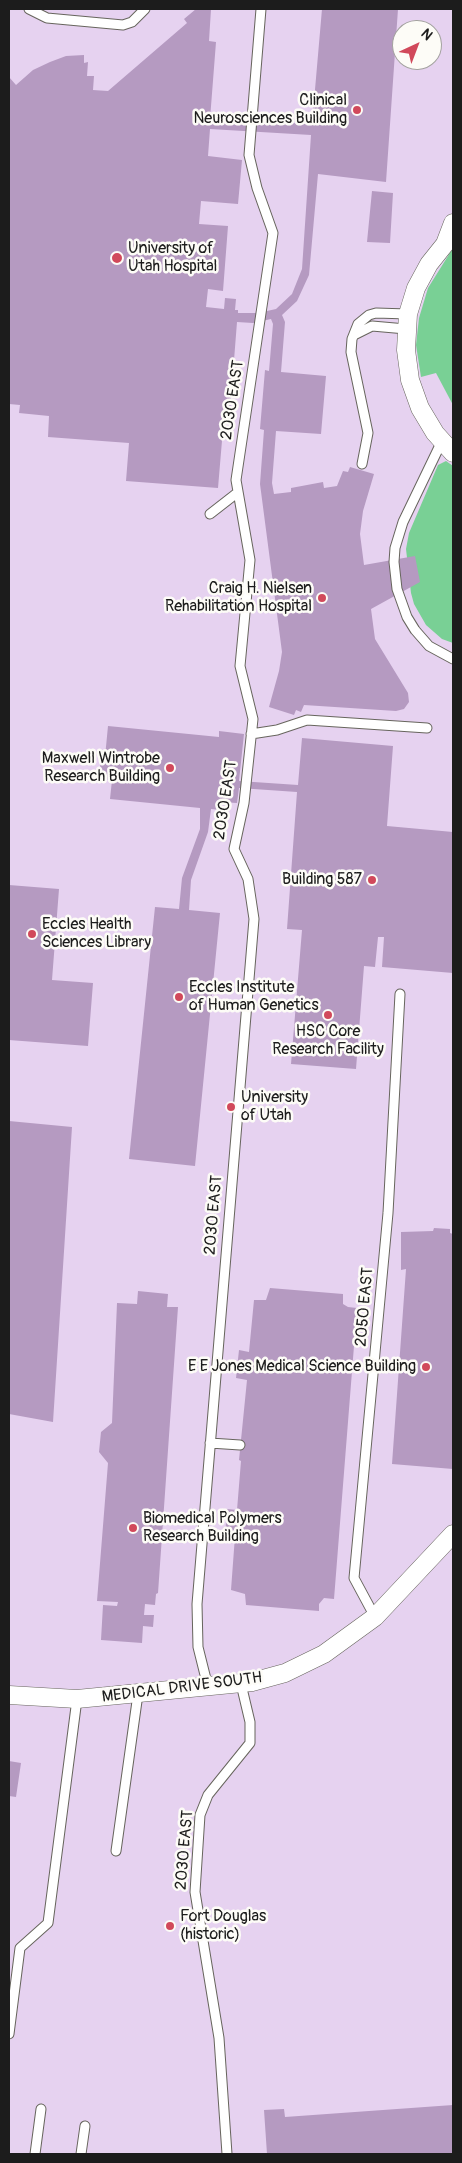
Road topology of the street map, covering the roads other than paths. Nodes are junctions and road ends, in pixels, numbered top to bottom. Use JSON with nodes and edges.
{"nodes":[{"id":1,"x":29,"y":9,"type":"edge"},
{"id":2,"x":145,"y":9,"type":"edge"},
{"id":3,"x":261,"y":9,"type":"edge"},
{"id":4,"x":453,"y":223,"type":"edge"},
{"id":5,"x":407,"y":322,"type":"junction"},
{"id":6,"x":353,"y":336,"type":"junction"},
{"id":7,"x":448,"y":447,"type":"edge"},
{"id":8,"x":362,"y":464,"type":"dead end"},
{"id":9,"x":236,"y":493,"type":"junction"},
{"id":10,"x":210,"y":514,"type":"dead end"},
{"id":11,"x":453,"y":659,"type":"edge"},
{"id":12,"x":427,"y":728,"type":"dead end"},
{"id":13,"x":251,"y":734,"type":"junction"},
{"id":14,"x":400,"y":994,"type":"dead end"},
{"id":15,"x":210,"y":1443,"type":"junction"},
{"id":16,"x":240,"y":1445,"type":"dead end"},
{"id":17,"x":453,"y":1534,"type":"edge"},
{"id":18,"x":375,"y":1617,"type":"junction"},
{"id":19,"x":241,"y":1684,"type":"junction"},
{"id":20,"x":208,"y":1688,"type":"junction"},
{"id":21,"x":138,"y":1694,"type":"junction"},
{"id":22,"x":9,"y":1695,"type":"edge"},
{"id":23,"x":77,"y":1699,"type":"junction"},
{"id":24,"x":116,"y":1851,"type":"dead end"},
{"id":25,"x":9,"y":2034,"type":"edge"},
{"id":26,"x":41,"y":2109,"type":"dead end"},
{"id":27,"x":85,"y":2126,"type":"dead end"},
{"id":28,"x":35,"y":2154,"type":"edge"},
{"id":29,"x":80,"y":2154,"type":"edge"},
{"id":30,"x":227,"y":2154,"type":"edge"}],
"edges":[{"from":1,"to":2,"type":"lane"},
{"from":3,"to":9,"type":"lane","name":"2030 EAST"},
{"from":4,"to":5,"type":"street"},
{"from":5,"to":6,"type":"lane"},
{"from":5,"to":6,"type":"lane"},
{"from":5,"to":7,"type":"street"},
{"from":6,"to":8,"type":"lane"},
{"from":7,"to":11,"type":"lane"},
{"from":9,"to":10,"type":"lane"},
{"from":9,"to":13,"type":"lane","name":"2030 EAST"},
{"from":12,"to":13,"type":"lane"},
{"from":13,"to":15,"type":"lane","name":"2030 EAST"},
{"from":14,"to":18,"type":"lane","name":"2050 EAST"},
{"from":15,"to":16,"type":"lane"},
{"from":15,"to":20,"type":"lane","name":"2030 EAST"},
{"from":17,"to":18,"type":"street","name":"MEDICAL DRIVE SOUTH"},
{"from":18,"to":19,"type":"street","name":"MEDICAL DRIVE SOUTH"},
{"from":19,"to":20,"type":"street","name":"MEDICAL DRIVE SOUTH"},
{"from":19,"to":30,"type":"lane","name":"2030 EAST"},
{"from":20,"to":21,"type":"street","name":"MEDICAL DRIVE SOUTH"},
{"from":21,"to":23,"type":"street","name":"MEDICAL DRIVE SOUTH"},
{"from":21,"to":24,"type":"lane"},
{"from":22,"to":23,"type":"street","name":"MEDICAL DRIVE SOUTH"},
{"from":23,"to":25,"type":"lane"},
{"from":26,"to":28,"type":"lane"},
{"from":27,"to":29,"type":"lane"}]}
